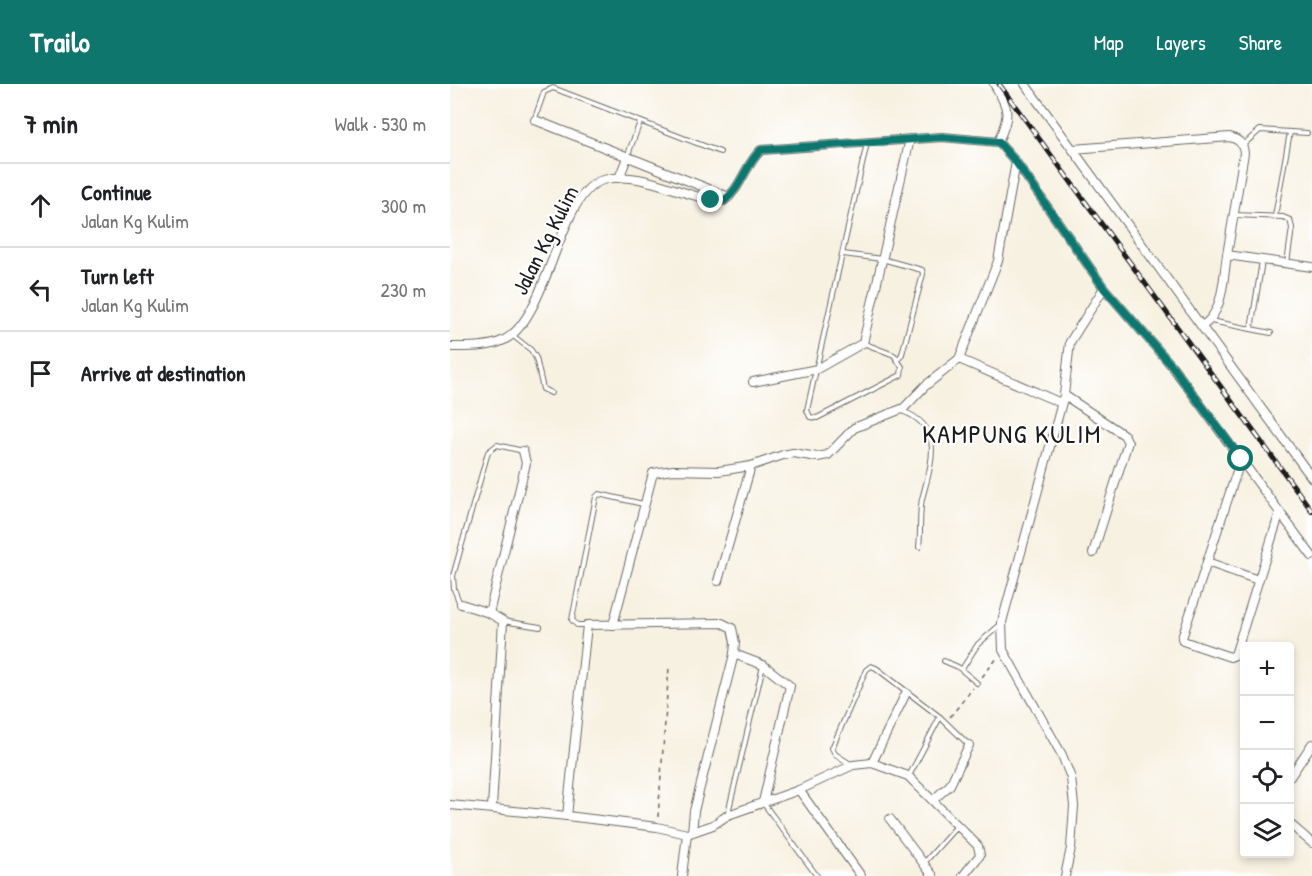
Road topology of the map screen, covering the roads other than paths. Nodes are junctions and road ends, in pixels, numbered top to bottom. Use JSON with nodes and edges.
{"nodes":[{"id":1,"x":994,"y":84,"type":"edge"},
{"id":2,"x":1025,"y":84,"type":"edge"},
{"id":3,"x":535,"y":120,"type":"joint"},
{"id":4,"x":640,"y":122,"type":"junction"},
{"id":5,"x":1290,"y":132,"type":"junction"},
{"id":6,"x":1307,"y":133,"type":"dead end"},
{"id":7,"x":910,"y":139,"type":"junction"},
{"id":8,"x":867,"y":142,"type":"junction"},
{"id":9,"x":998,"y":142,"type":"junction"},
{"id":10,"x":1243,"y":145,"type":"junction"},
{"id":11,"x":1073,"y":149,"type":"junction"},
{"id":12,"x":720,"y":152,"type":"dead end"},
{"id":13,"x":627,"y":158,"type":"junction"},
{"id":14,"x":1016,"y":162,"type":"junction"},
{"id":15,"x":619,"y":178,"type":"junction"},
{"id":16,"x":729,"y":197,"type":"junction"},
{"id":17,"x":1233,"y":215,"type":"junction"},
{"id":18,"x":1275,"y":216,"type":"junction"},
{"id":19,"x":843,"y":254,"type":"junction"},
{"id":20,"x":1227,"y":255,"type":"junction"},
{"id":21,"x":882,"y":259,"type":"junction"},
{"id":22,"x":1262,"y":260,"type":"junction"},
{"id":23,"x":1287,"y":263,"type":"junction"},
{"id":24,"x":1312,"y":267,"type":"edge"},
{"id":25,"x":1104,"y":288,"type":"junction"},
{"id":26,"x":1212,"y":321,"type":"junction"},
{"id":27,"x":1203,"y":326,"type":"junction"},
{"id":28,"x":1251,"y":329,"type":"junction"},
{"id":29,"x":1271,"y":333,"type":"dead end"},
{"id":30,"x":512,"y":335,"type":"junction"},
{"id":31,"x":863,"y":343,"type":"junction"},
{"id":32,"x":450,"y":347,"type":"edge"},
{"id":33,"x":959,"y":359,"type":"junction"},
{"id":34,"x":898,"y":360,"type":"junction"},
{"id":35,"x":817,"y":369,"type":"junction"},
{"id":36,"x":753,"y":382,"type":"dead end"},
{"id":37,"x":551,"y":393,"type":"dead end"},
{"id":38,"x":1062,"y":399,"type":"junction"},
{"id":39,"x":900,"y":410,"type":"junction"},
{"id":40,"x":523,"y":451,"type":"joint"},
{"id":41,"x":1241,"y":459,"type":"junction"},
{"id":42,"x":751,"y":466,"type":"junction"},
{"id":43,"x":1312,"y":478,"type":"edge"},
{"id":44,"x":643,"y":504,"type":"junction"},
{"id":45,"x":1280,"y":512,"type":"junction"},
{"id":46,"x":919,"y":547,"type":"dead end"},
{"id":47,"x":1093,"y":553,"type":"dead end"},
{"id":48,"x":1312,"y":556,"type":"edge"},
{"id":49,"x":1207,"y":562,"type":"junction"},
{"id":50,"x":1258,"y":580,"type":"junction"},
{"id":51,"x":718,"y":581,"type":"dead end"},
{"id":52,"x":461,"y":604,"type":"joint"},
{"id":53,"x":489,"y":613,"type":"junction"},
{"id":54,"x":503,"y":621,"type":"junction"},
{"id":55,"x":1002,"y":622,"type":"junction"},
{"id":56,"x":587,"y":625,"type":"junction"},
{"id":57,"x":613,"y":625,"type":"junction"},
{"id":58,"x":540,"y":627,"type":"dead end"},
{"id":59,"x":734,"y":654,"type":"junction"},
{"id":60,"x":944,"y":661,"type":"dead end"},
{"id":61,"x":763,"y":665,"type":"junction"},
{"id":62,"x":962,"y":669,"type":"junction"},
{"id":63,"x":977,"y":683,"type":"dead end"},
{"id":64,"x":906,"y":693,"type":"junction"},
{"id":65,"x":940,"y":717,"type":"junction"},
{"id":66,"x":1312,"y":744,"type":"edge"},
{"id":67,"x":969,"y":745,"type":"joint"},
{"id":68,"x":872,"y":763,"type":"junction"},
{"id":69,"x":853,"y":765,"type":"junction"},
{"id":70,"x":1294,"y":771,"type":"edge"},
{"id":71,"x":908,"y":776,"type":"junction"},
{"id":72,"x":799,"y":790,"type":"junction"},
{"id":73,"x":933,"y":800,"type":"junction"},
{"id":74,"x":763,"y":802,"type":"junction"},
{"id":75,"x":450,"y":805,"type":"edge"},
{"id":76,"x":492,"y":808,"type":"junction"},
{"id":77,"x":728,"y":815,"type":"junction"},
{"id":78,"x":567,"y":816,"type":"junction"},
{"id":79,"x":890,"y":819,"type":"dead end"},
{"id":80,"x":958,"y":825,"type":"junction"},
{"id":81,"x":1294,"y":827,"type":"edge"},
{"id":82,"x":689,"y":833,"type":"junction"},
{"id":83,"x":1312,"y":843,"type":"edge"},
{"id":84,"x":924,"y":864,"type":"junction"},
{"id":85,"x":682,"y":876,"type":"edge"},
{"id":86,"x":817,"y":876,"type":"edge"},
{"id":87,"x":861,"y":876,"type":"edge"},
{"id":88,"x":933,"y":876,"type":"edge"},
{"id":89,"x":963,"y":876,"type":"edge"},
{"id":90,"x":1065,"y":876,"type":"edge"}],
"edges":[{"from":1,"to":9,"type":"street"},
{"from":2,"to":11,"type":"street"},
{"from":3,"to":4,"type":"lane"},
{"from":3,"to":13,"type":"street"},
{"from":4,"to":12,"type":"lane"},
{"from":4,"to":13,"type":"lane"},
{"from":5,"to":6,"type":"lane"},
{"from":5,"to":10,"type":"lane"},
{"from":5,"to":18,"type":"lane"},
{"from":7,"to":8,"type":"street"},
{"from":7,"to":9,"type":"street"},
{"from":7,"to":21,"type":"street"},
{"from":8,"to":16,"type":"street"},
{"from":8,"to":19,"type":"lane"},
{"from":9,"to":14,"type":"street"},
{"from":10,"to":11,"type":"street"},
{"from":10,"to":17,"type":"street"},
{"from":11,"to":27,"type":"street"},
{"from":13,"to":15,"type":"street"},
{"from":13,"to":16,"type":"street"},
{"from":14,"to":25,"type":"street"},
{"from":14,"to":33,"type":"street"},
{"from":15,"to":16,"type":"street","name":"Jalan Kg Kulim"},
{"from":15,"to":30,"type":"street","name":"Jalan Kg Kulim"},
{"from":17,"to":18,"type":"lane"},
{"from":17,"to":20,"type":"street"},
{"from":18,"to":23,"type":"lane"},
{"from":19,"to":21,"type":"lane"},
{"from":19,"to":35,"type":"lane"},
{"from":20,"to":22,"type":"street"},
{"from":20,"to":26,"type":"street"},
{"from":21,"to":31,"type":"street"},
{"from":21,"to":34,"type":"lane"},
{"from":22,"to":23,"type":"street"},
{"from":22,"to":28,"type":"lane"},
{"from":23,"to":24,"type":"street"},
{"from":25,"to":38,"type":"street"},
{"from":25,"to":41,"type":"street"},
{"from":26,"to":27,"type":"street"},
{"from":26,"to":28,"type":"lane"},
{"from":27,"to":43,"type":"street"},
{"from":28,"to":29,"type":"lane"},
{"from":30,"to":32,"type":"street"},
{"from":30,"to":37,"type":"lane"},
{"from":31,"to":34,"type":"lane"},
{"from":31,"to":35,"type":"street"},
{"from":33,"to":38,"type":"street"},
{"from":33,"to":39,"type":"street"},
{"from":34,"to":35,"type":"lane"},
{"from":35,"to":36,"type":"street"},
{"from":38,"to":47,"type":"street"},
{"from":38,"to":55,"type":"street"},
{"from":39,"to":42,"type":"street"},
{"from":39,"to":46,"type":"lane"},
{"from":40,"to":52,"type":"lane"},
{"from":40,"to":53,"type":"street"},
{"from":41,"to":45,"type":"street"},
{"from":41,"to":49,"type":"street"},
{"from":42,"to":44,"type":"street"},
{"from":42,"to":51,"type":"street"},
{"from":44,"to":56,"type":"lane"},
{"from":44,"to":57,"type":"street"},
{"from":45,"to":48,"type":"street"},
{"from":45,"to":50,"type":"street"},
{"from":49,"to":50,"type":"street"},
{"from":49,"to":50,"type":"street"},
{"from":52,"to":53,"type":"street"},
{"from":53,"to":54,"type":"street"},
{"from":54,"to":58,"type":"lane"},
{"from":54,"to":76,"type":"street"},
{"from":55,"to":62,"type":"lane"},
{"from":55,"to":90,"type":"street"},
{"from":56,"to":57,"type":"street"},
{"from":56,"to":78,"type":"street"},
{"from":57,"to":59,"type":"street"},
{"from":59,"to":61,"type":"street"},
{"from":59,"to":82,"type":"street"},
{"from":60,"to":62,"type":"lane"},
{"from":61,"to":74,"type":"street"},
{"from":61,"to":77,"type":"lane"},
{"from":62,"to":63,"type":"lane"},
{"from":64,"to":65,"type":"lane"},
{"from":64,"to":68,"type":"street"},
{"from":64,"to":69,"type":"lane"},
{"from":65,"to":67,"type":"lane"},
{"from":65,"to":71,"type":"lane"},
{"from":66,"to":70,"type":"street"},
{"from":67,"to":73,"type":"street"},
{"from":68,"to":69,"type":"street"},
{"from":68,"to":71,"type":"street"},
{"from":69,"to":72,"type":"street"},
{"from":71,"to":73,"type":"street"},
{"from":72,"to":74,"type":"street"},
{"from":72,"to":87,"type":"street"},
{"from":73,"to":80,"type":"street"},
{"from":74,"to":77,"type":"street"},
{"from":74,"to":86,"type":"lane"},
{"from":75,"to":76,"type":"street"},
{"from":76,"to":78,"type":"street"},
{"from":77,"to":82,"type":"street"},
{"from":78,"to":82,"type":"street"},
{"from":79,"to":84,"type":"street"},
{"from":80,"to":84,"type":"lane"},
{"from":80,"to":89,"type":"street"},
{"from":81,"to":83,"type":"street"},
{"from":82,"to":85,"type":"street"},
{"from":84,"to":88,"type":"street"}]}
